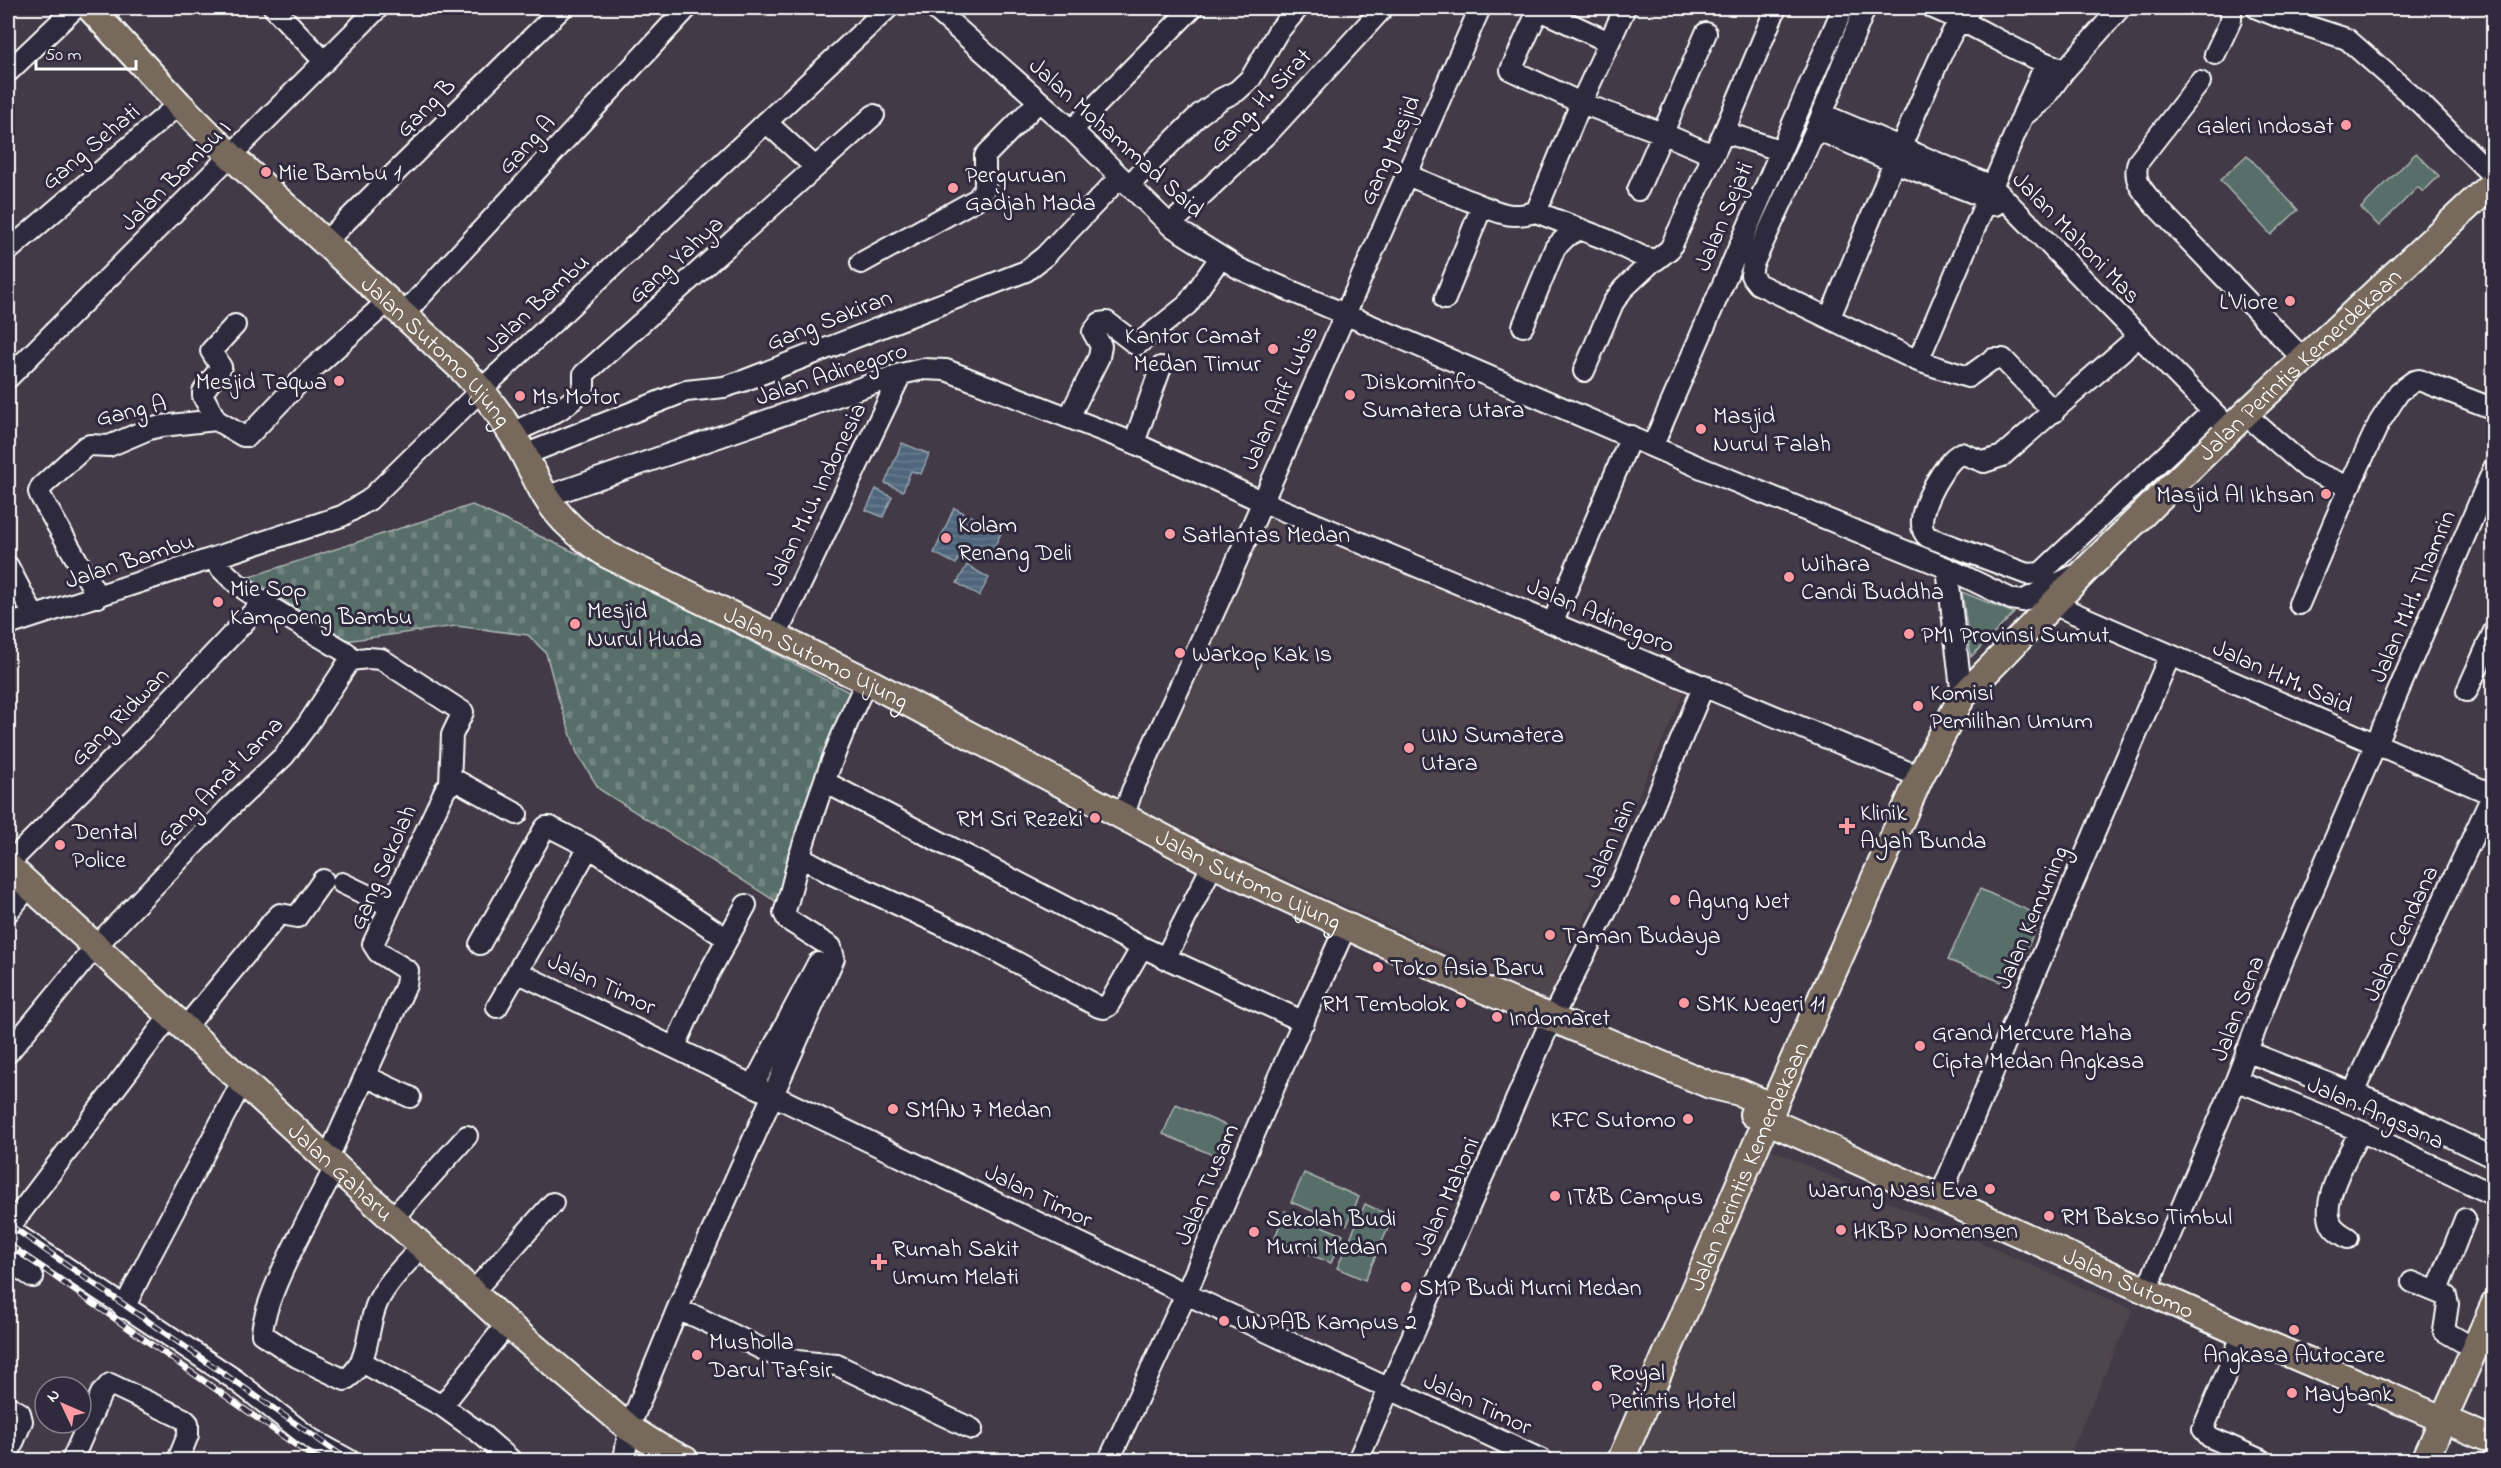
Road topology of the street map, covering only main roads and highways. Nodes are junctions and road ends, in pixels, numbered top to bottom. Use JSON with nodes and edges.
{"nodes":[{"id":1,"x":90,"y":8,"type":"edge"},
{"id":2,"x":2493,"y":182,"type":"edge"},
{"id":3,"x":8,"y":865,"type":"edge"},
{"id":4,"x":1769,"y":1114,"type":"junction"},
{"id":5,"x":2493,"y":1306,"type":"edge"},
{"id":6,"x":2443,"y":1420,"type":"junction"},
{"id":7,"x":2493,"y":1442,"type":"edge"},
{"id":8,"x":685,"y":1461,"type":"edge"},
{"id":9,"x":1621,"y":1461,"type":"edge"},
{"id":10,"x":2425,"y":1461,"type":"edge"}],
"edges":[{"from":1,"to":4,"type":"main road","name":"Jalan Sutomo Ujung"},
{"from":2,"to":4,"type":"main road","name":"Jalan Perintis Kemerdekaan"},
{"from":3,"to":8,"type":"main road","name":"Jalan Gaharu"},
{"from":4,"to":6,"type":"main road","name":"Jalan Sutomo"},
{"from":4,"to":9,"type":"main road","name":"Jalan Perintis Kemerdekaan"},
{"from":5,"to":6,"type":"main road"},
{"from":6,"to":7,"type":"main road","name":"Jalan Sutomo"},
{"from":6,"to":10,"type":"main road"}]}
